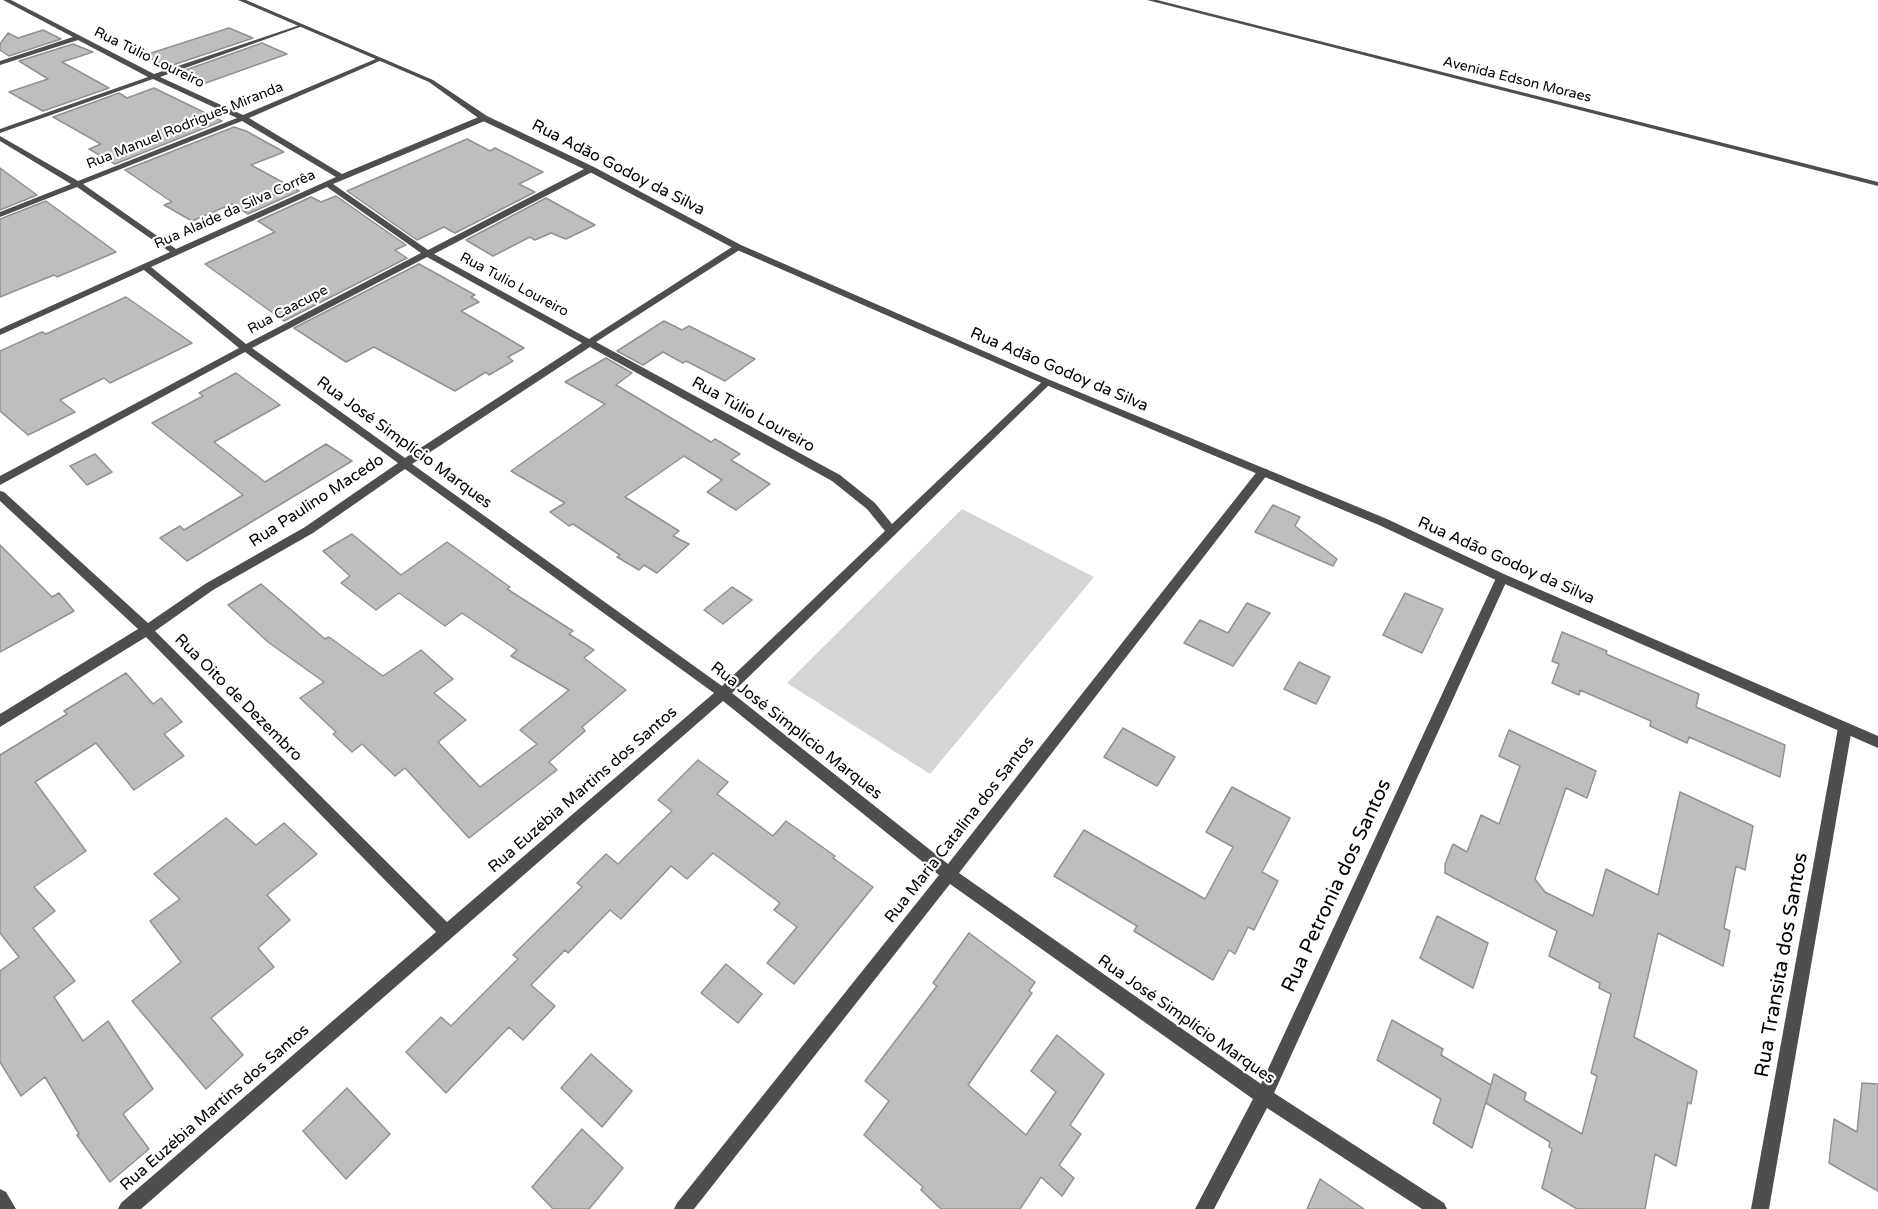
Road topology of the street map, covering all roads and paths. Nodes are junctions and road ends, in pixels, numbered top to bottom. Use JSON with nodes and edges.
{"nodes":[{"id":1,"x":20,"y":0,"type":"edge"},
{"id":2,"x":241,"y":0,"type":"edge"},
{"id":3,"x":1150,"y":0,"type":"edge"},
{"id":4,"x":9,"y":1,"type":"edge"},
{"id":5,"x":0,"y":6,"type":"edge"},
{"id":6,"x":298,"y":26,"type":"junction"},
{"id":7,"x":78,"y":38,"type":"junction"},
{"id":8,"x":380,"y":59,"type":"junction"},
{"id":9,"x":0,"y":63,"type":"edge"},
{"id":10,"x":154,"y":77,"type":"junction"},
{"id":11,"x":243,"y":118,"type":"junction"},
{"id":12,"x":484,"y":118,"type":"junction"},
{"id":13,"x":0,"y":131,"type":"edge"},
{"id":14,"x":0,"y":138,"type":"edge"},
{"id":15,"x":591,"y":169,"type":"junction"},
{"id":16,"x":342,"y":177,"type":"junction"},
{"id":17,"x":328,"y":184,"type":"junction"},
{"id":18,"x":1878,"y":184,"type":"edge"},
{"id":19,"x":79,"y":185,"type":"junction"},
{"id":20,"x":0,"y":215,"type":"edge"},
{"id":21,"x":738,"y":247,"type":"junction"},
{"id":22,"x":174,"y":251,"type":"junction"},
{"id":23,"x":426,"y":253,"type":"junction"},
{"id":24,"x":144,"y":266,"type":"junction"},
{"id":25,"x":0,"y":332,"type":"edge"},
{"id":26,"x":590,"y":342,"type":"junction"},
{"id":27,"x":245,"y":348,"type":"junction"},
{"id":28,"x":1047,"y":382,"type":"junction"},
{"id":29,"x":405,"y":464,"type":"junction"},
{"id":30,"x":1263,"y":472,"type":"junction"},
{"id":31,"x":0,"y":481,"type":"edge"},
{"id":32,"x":0,"y":495,"type":"edge"},
{"id":33,"x":891,"y":530,"type":"junction"},
{"id":34,"x":1502,"y":578,"type":"junction"},
{"id":35,"x":147,"y":630,"type":"junction"},
{"id":36,"x":723,"y":693,"type":"junction"},
{"id":37,"x":0,"y":721,"type":"edge"},
{"id":38,"x":1845,"y":728,"type":"junction"},
{"id":39,"x":1878,"y":742,"type":"edge"},
{"id":40,"x":949,"y":874,"type":"junction"},
{"id":41,"x":446,"y":932,"type":"junction"},
{"id":42,"x":1264,"y":1096,"type":"junction"},
{"id":43,"x":0,"y":1198,"type":"edge"},
{"id":44,"x":7,"y":1209,"type":"edge"},
{"id":45,"x":127,"y":1209,"type":"edge"},
{"id":46,"x":683,"y":1209,"type":"edge"},
{"id":47,"x":1204,"y":1209,"type":"edge"},
{"id":48,"x":1438,"y":1209,"type":"edge"},
{"id":49,"x":1760,"y":1209,"type":"edge"}],
"edges":[{"from":1,"to":4,"type":"street"},
{"from":2,"to":6,"type":"street","name":"Rua Adão Godoy da Silva"},
{"from":3,"to":18,"type":"street","name":"Avenida Edson Moraes"},
{"from":4,"to":5,"type":"street"},
{"from":4,"to":7,"type":"street","name":"Rua Túlio Loureiro"},
{"from":6,"to":8,"type":"street","name":"Rua Adão Godoy da Silva"},
{"from":6,"to":10,"type":"street"},
{"from":7,"to":9,"type":"street"},
{"from":7,"to":10,"type":"street","name":"Rua Túlio Loureiro"},
{"from":8,"to":11,"type":"street","name":"Rua Manuel Rodrigues Miranda"},
{"from":8,"to":12,"type":"street","name":"Rua Adão Godoy da Silva"},
{"from":10,"to":11,"type":"street","name":"Rua Túlio Loureiro"},
{"from":10,"to":13,"type":"street"},
{"from":11,"to":16,"type":"street","name":"Rua Túlio Loureiro"},
{"from":11,"to":19,"type":"street","name":"Rua Manuel Rodrigues Miranda"},
{"from":12,"to":15,"type":"street","name":"Rua Adão Godoy da Silva"},
{"from":12,"to":16,"type":"street","name":"Rua Alaíde da Silva Corrêa"},
{"from":14,"to":19,"type":"street"},
{"from":15,"to":21,"type":"street","name":"Rua Adão Godoy da Silva"},
{"from":15,"to":23,"type":"street","name":"Rua Caacupe"},
{"from":16,"to":17,"type":"street","name":"Rua Alaíde da Silva Corrêa"},
{"from":17,"to":22,"type":"street","name":"Rua Alaíde da Silva Corrêa"},
{"from":17,"to":23,"type":"street"},
{"from":19,"to":20,"type":"street","name":"Rua Manuel Rodrigues Miranda"},
{"from":19,"to":22,"type":"street"},
{"from":21,"to":26,"type":"street","name":"Rua Paulino Macedo"},
{"from":21,"to":28,"type":"street","name":"Rua Adão Godoy da Silva"},
{"from":22,"to":24,"type":"street","name":"Rua Alaíde da Silva Corrêa"},
{"from":23,"to":26,"type":"street","name":"Rua Tulio Loureiro"},
{"from":23,"to":27,"type":"street","name":"Rua Caacupe"},
{"from":24,"to":25,"type":"street","name":"Rua Alaíde da Silva Corrêa"},
{"from":24,"to":27,"type":"street","name":"Rua José Simplício Marques"},
{"from":26,"to":29,"type":"street","name":"Rua Paulino Macedo"},
{"from":26,"to":33,"type":"street","name":"Rua Túlio Loureiro"},
{"from":27,"to":29,"type":"street","name":"Rua José Simplício Marques"},
{"from":27,"to":31,"type":"street","name":"Rua Caacupe"},
{"from":28,"to":30,"type":"street","name":"Rua Adão Godoy da Silva"},
{"from":28,"to":33,"type":"street","name":"Rua Euzébia Martins dos Santos"},
{"from":29,"to":35,"type":"street","name":"Rua Paulino Macedo"},
{"from":29,"to":36,"type":"street","name":"Rua José Simplício Marques"},
{"from":30,"to":34,"type":"street","name":"Rua Adão Godoy da Silva"},
{"from":30,"to":40,"type":"street","name":"Rua Maria Catalina dos Santos"},
{"from":32,"to":35,"type":"street","name":"Rua Oito de Dezembro"},
{"from":33,"to":36,"type":"street","name":"Rua Euzébia Martins dos Santos"},
{"from":34,"to":38,"type":"street","name":"Rua Adão Godoy da Silva"},
{"from":34,"to":42,"type":"street","name":"Rua Petronia dos Santos"},
{"from":35,"to":37,"type":"street","name":"Rua Paulino Macedo"},
{"from":35,"to":41,"type":"street","name":"Rua Oito de Dezembro"},
{"from":36,"to":40,"type":"street","name":"Rua José Simplício Marques"},
{"from":36,"to":41,"type":"street","name":"Rua Euzébia Martins dos Santos"},
{"from":38,"to":39,"type":"street","name":"Rua Adão Godoy da Silva"},
{"from":38,"to":49,"type":"street","name":"Rua Transita dos Santos"},
{"from":40,"to":42,"type":"street","name":"Rua José Simplício Marques"},
{"from":40,"to":46,"type":"street","name":"Rua Maria Catalina dos Santos"},
{"from":41,"to":45,"type":"street","name":"Rua Euzébia Martins dos Santos"},
{"from":42,"to":47,"type":"street","name":"Rua Petronia dos Santos"},
{"from":42,"to":48,"type":"street","name":"Rua José Simplício Marques"},
{"from":43,"to":44,"type":"street"}]}
